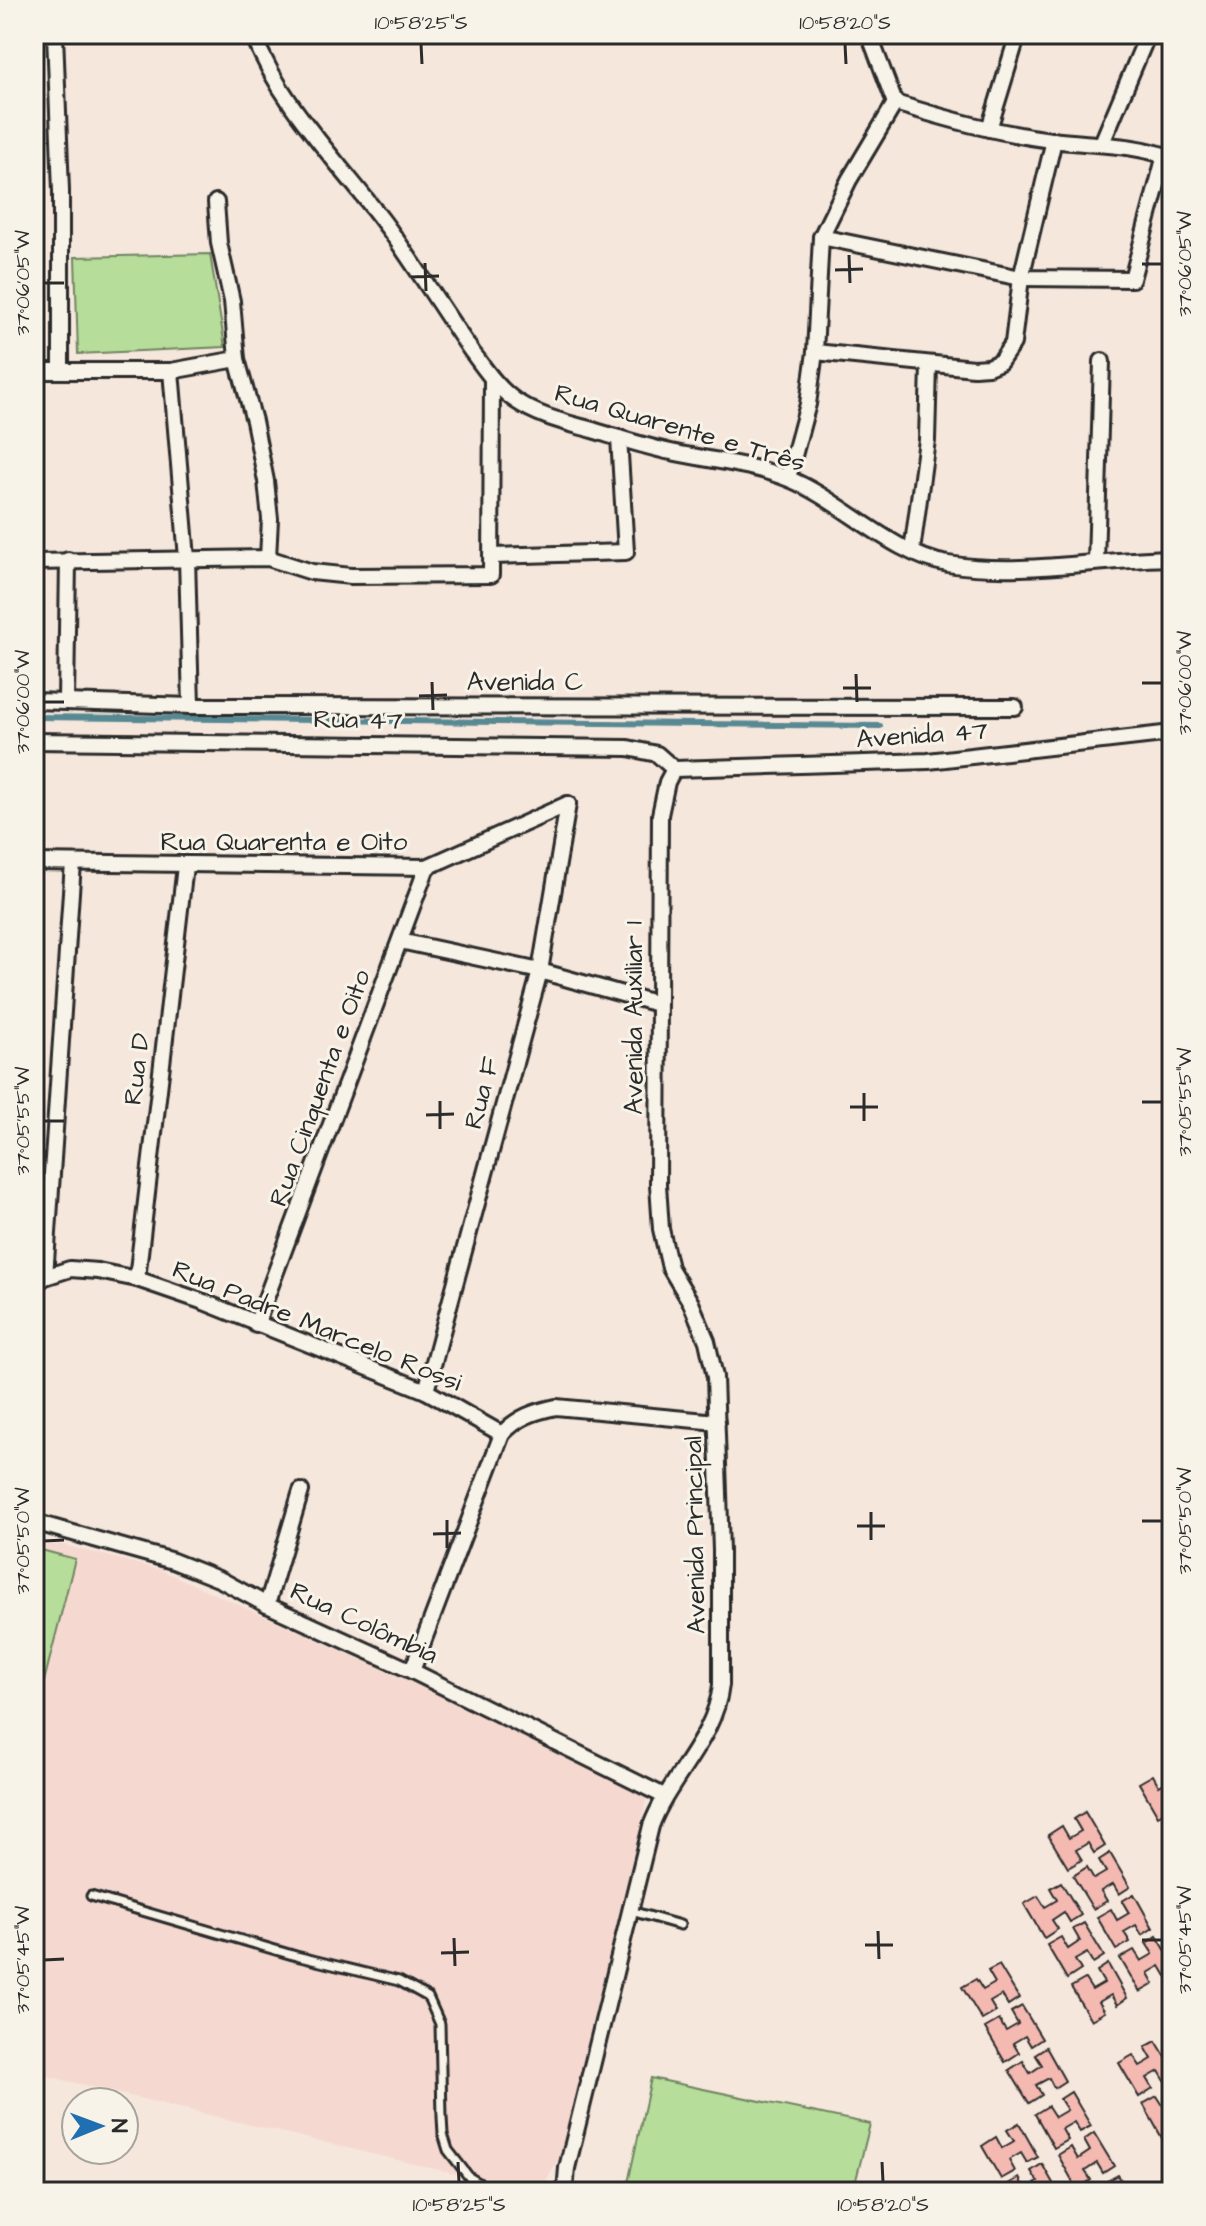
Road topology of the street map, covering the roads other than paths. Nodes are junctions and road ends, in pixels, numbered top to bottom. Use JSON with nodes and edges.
{"nodes":[{"id":1,"x":55,"y":34,"type":"edge"},
{"id":2,"x":253,"y":34,"type":"edge"},
{"id":3,"x":869,"y":34,"type":"edge"},
{"id":4,"x":1018,"y":34,"type":"edge"},
{"id":5,"x":1148,"y":34,"type":"edge"},
{"id":6,"x":895,"y":103,"type":"junction"},
{"id":7,"x":989,"y":129,"type":"junction"},
{"id":8,"x":1054,"y":140,"type":"junction"},
{"id":9,"x":1102,"y":143,"type":"junction"},
{"id":10,"x":1169,"y":156,"type":"edge"},
{"id":11,"x":216,"y":202,"type":"dead end"},
{"id":12,"x":821,"y":237,"type":"junction"},
{"id":13,"x":1021,"y":278,"type":"junction"},
{"id":14,"x":815,"y":352,"type":"junction"},
{"id":15,"x":237,"y":359,"type":"junction"},
{"id":16,"x":1102,"y":361,"type":"dead end"},
{"id":17,"x":929,"y":365,"type":"junction"},
{"id":18,"x":61,"y":370,"type":"junction"},
{"id":19,"x":34,"y":371,"type":"edge"},
{"id":20,"x":171,"y":371,"type":"junction"},
{"id":21,"x":492,"y":379,"type":"junction"},
{"id":22,"x":619,"y":438,"type":"junction"},
{"id":23,"x":788,"y":478,"type":"junction"},
{"id":24,"x":912,"y":551,"type":"junction"},
{"id":25,"x":491,"y":556,"type":"junction"},
{"id":26,"x":187,"y":558,"type":"junction"},
{"id":27,"x":268,"y":558,"type":"junction"},
{"id":28,"x":1172,"y":558,"type":"edge"},
{"id":29,"x":68,"y":560,"type":"junction"},
{"id":30,"x":34,"y":562,"type":"edge"},
{"id":31,"x":1096,"y":562,"type":"junction"},
{"id":32,"x":34,"y":701,"type":"edge"},
{"id":33,"x":66,"y":701,"type":"junction"},
{"id":34,"x":191,"y":706,"type":"junction"},
{"id":35,"x":1015,"y":707,"type":"dead end"},
{"id":36,"x":1172,"y":733,"type":"edge"},
{"id":37,"x":34,"y":741,"type":"edge"},
{"id":38,"x":674,"y":769,"type":"junction"},
{"id":39,"x":568,"y":804,"type":"joint"},
{"id":40,"x":34,"y":862,"type":"edge"},
{"id":41,"x":73,"y":863,"type":"junction"},
{"id":42,"x":185,"y":866,"type":"junction"},
{"id":43,"x":427,"y":867,"type":"junction"},
{"id":44,"x":400,"y":941,"type":"junction"},
{"id":45,"x":540,"y":971,"type":"junction"},
{"id":46,"x":658,"y":1004,"type":"junction"},
{"id":47,"x":670,"y":1268,"type":"joint"},
{"id":48,"x":137,"y":1279,"type":"junction"},
{"id":49,"x":40,"y":1281,"type":"edge"},
{"id":50,"x":256,"y":1325,"type":"junction"},
{"id":51,"x":426,"y":1391,"type":"junction"},
{"id":52,"x":717,"y":1422,"type":"junction"},
{"id":53,"x":502,"y":1434,"type":"junction"},
{"id":54,"x":301,"y":1491,"type":"dead end"},
{"id":55,"x":34,"y":1522,"type":"edge"},
{"id":56,"x":267,"y":1605,"type":"junction"},
{"id":57,"x":412,"y":1671,"type":"junction"},
{"id":58,"x":664,"y":1796,"type":"junction"},
{"id":59,"x":91,"y":1896,"type":"dead end"},
{"id":60,"x":631,"y":1911,"type":"junction"},
{"id":61,"x":680,"y":1925,"type":"dead end"},
{"id":62,"x":494,"y":2192,"type":"edge"},
{"id":63,"x":565,"y":2192,"type":"edge"}],
"edges":[{"from":1,"to":18,"type":"street"},
{"from":2,"to":21,"type":"street","name":"Rua Quarente e Três"},
{"from":3,"to":6,"type":"street"},
{"from":4,"to":7,"type":"street"},
{"from":5,"to":9,"type":"street"},
{"from":6,"to":7,"type":"street"},
{"from":6,"to":12,"type":"street"},
{"from":7,"to":8,"type":"street"},
{"from":8,"to":9,"type":"street"},
{"from":8,"to":13,"type":"street"},
{"from":9,"to":10,"type":"street"},
{"from":10,"to":13,"type":"street"},
{"from":11,"to":15,"type":"street"},
{"from":12,"to":13,"type":"street"},
{"from":12,"to":14,"type":"street"},
{"from":13,"to":17,"type":"street"},
{"from":14,"to":17,"type":"street"},
{"from":14,"to":23,"type":"street"},
{"from":15,"to":20,"type":"street"},
{"from":15,"to":27,"type":"street"},
{"from":16,"to":31,"type":"street"},
{"from":17,"to":24,"type":"street"},
{"from":18,"to":19,"type":"street"},
{"from":18,"to":20,"type":"street"},
{"from":20,"to":26,"type":"street"},
{"from":21,"to":22,"type":"street","name":"Rua Quarente e Três"},
{"from":21,"to":25,"type":"street"},
{"from":22,"to":23,"type":"street","name":"Rua Quarente e Três"},
{"from":22,"to":25,"type":"street"},
{"from":23,"to":24,"type":"street","name":"Rua Quarente e Três"},
{"from":24,"to":31,"type":"street","name":"Rua Quarente e Três"},
{"from":25,"to":27,"type":"street"},
{"from":26,"to":27,"type":"street"},
{"from":26,"to":29,"type":"street"},
{"from":26,"to":34,"type":"street"},
{"from":28,"to":31,"type":"street","name":"Rua Quarente e Três"},
{"from":29,"to":30,"type":"street"},
{"from":29,"to":33,"type":"street"},
{"from":32,"to":33,"type":"street","name":"Avenida C"},
{"from":33,"to":34,"type":"street","name":"Avenida C"},
{"from":34,"to":35,"type":"street","name":"Avenida C"},
{"from":36,"to":38,"type":"street","name":"Avenida 47"},
{"from":37,"to":38,"type":"street","name":"Rua 47"},
{"from":38,"to":46,"type":"street","name":"Avenida Auxiliar 1"},
{"from":39,"to":43,"type":"street","name":"Rua Quarenta e Oito"},
{"from":39,"to":45,"type":"street","name":"Rua F"},
{"from":40,"to":41,"type":"street","name":"Rua Quarenta e Oito"},
{"from":41,"to":42,"type":"street","name":"Rua Quarenta e Oito"},
{"from":41,"to":49,"type":"street"},
{"from":42,"to":43,"type":"street","name":"Rua Quarenta e Oito"},
{"from":42,"to":48,"type":"street","name":"Rua D"},
{"from":43,"to":44,"type":"street","name":"Rua Cinquenta e Oito"},
{"from":44,"to":45,"type":"street"},
{"from":44,"to":50,"type":"street","name":"Rua Cinquenta e Oito"},
{"from":45,"to":46,"type":"street"},
{"from":45,"to":51,"type":"street","name":"Rua F"},
{"from":46,"to":47,"type":"street","name":"Avenida Auxiliar 1"},
{"from":47,"to":52,"type":"street","name":"Avenida Principal"},
{"from":48,"to":49,"type":"street","name":"Rua Padre Marcelo Rossi"},
{"from":48,"to":50,"type":"street","name":"Rua Padre Marcelo Rossi"},
{"from":50,"to":51,"type":"street","name":"Rua Padre Marcelo Rossi"},
{"from":51,"to":53,"type":"street","name":"Rua Padre Marcelo Rossi"},
{"from":52,"to":53,"type":"street"},
{"from":52,"to":58,"type":"street","name":"Avenida Principal"},
{"from":53,"to":57,"type":"street"},
{"from":54,"to":56,"type":"street"},
{"from":55,"to":56,"type":"street","name":"Rua Colômbia"},
{"from":56,"to":57,"type":"street","name":"Rua Colômbia"},
{"from":57,"to":58,"type":"street","name":"Rua Colômbia"},
{"from":58,"to":60,"type":"street","name":"Avenida Principal"},
{"from":59,"to":62,"type":"lane"},
{"from":60,"to":61,"type":"lane"},
{"from":60,"to":63,"type":"street","name":"Avenida Principal"}]}
